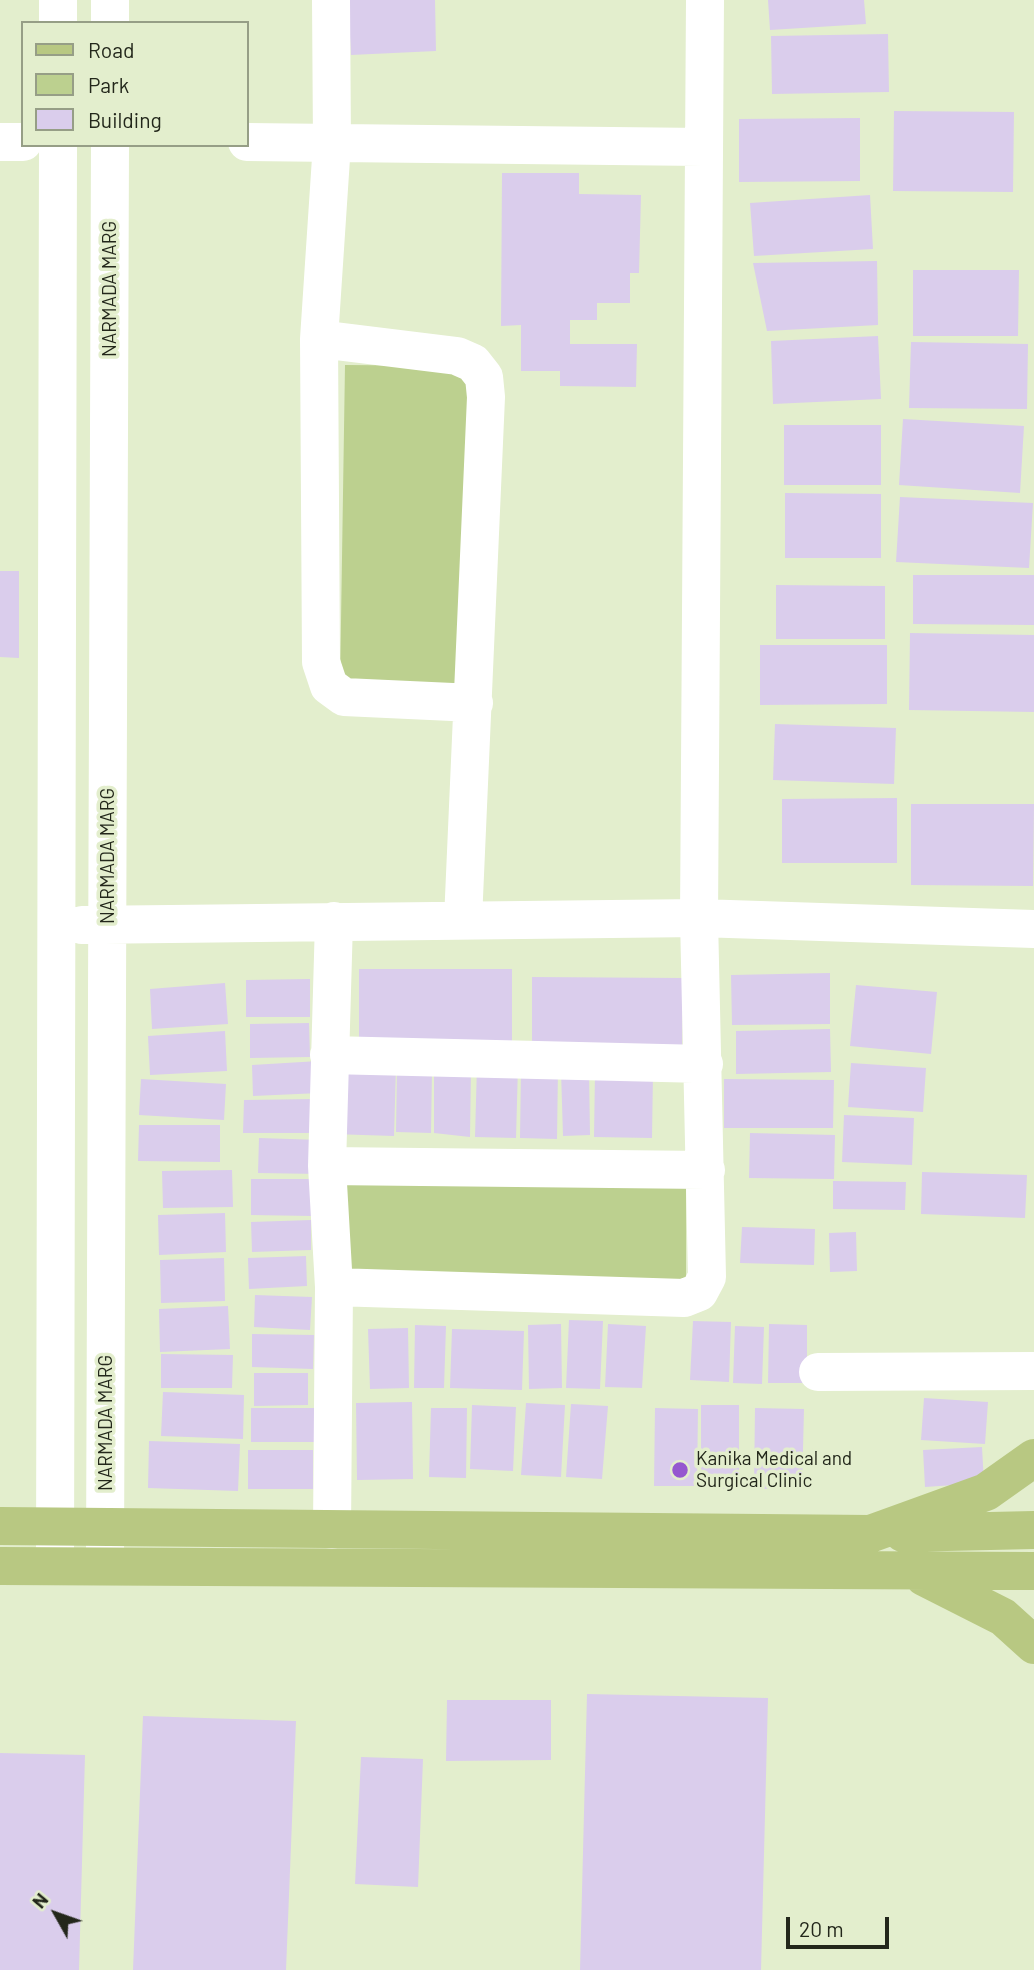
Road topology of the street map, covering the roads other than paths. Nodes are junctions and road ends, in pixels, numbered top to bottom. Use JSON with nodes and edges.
{"nodes":[{"id":1,"x":58,"y":0,"type":"edge"},
{"id":2,"x":110,"y":0,"type":"edge"},
{"id":3,"x":331,"y":0,"type":"edge"},
{"id":4,"x":705,"y":0,"type":"edge"},
{"id":5,"x":58,"y":21,"type":"edge"},
{"id":6,"x":110,"y":21,"type":"edge"},
{"id":7,"x":0,"y":142,"type":"edge"},
{"id":8,"x":21,"y":142,"type":"edge"},
{"id":9,"x":248,"y":142,"type":"edge"},
{"id":10,"x":332,"y":143,"type":"junction"},
{"id":11,"x":58,"y":147,"type":"edge"},
{"id":12,"x":110,"y":147,"type":"edge"},
{"id":13,"x":703,"y":148,"type":"junction"},
{"id":14,"x":319,"y":339,"type":"junction"},
{"id":15,"x":474,"y":703,"type":"junction"},
{"id":16,"x":699,"y":918,"type":"junction"},
{"id":17,"x":463,"y":920,"type":"junction"},
{"id":18,"x":334,"y":921,"type":"junction"},
{"id":19,"x":55,"y":924,"type":"junction"},
{"id":20,"x":108,"y":925,"type":"junction"},
{"id":21,"x":1034,"y":929,"type":"edge"},
{"id":22,"x":329,"y":1055,"type":"junction"},
{"id":23,"x":704,"y":1064,"type":"junction"},
{"id":24,"x":327,"y":1166,"type":"junction"},
{"id":25,"x":706,"y":1170,"type":"junction"},
{"id":26,"x":334,"y":1287,"type":"junction"},
{"id":27,"x":1034,"y":1371,"type":"edge"},
{"id":28,"x":818,"y":1372,"type":"dead end"},
{"id":29,"x":1034,"y":1458,"type":"edge"},
{"id":30,"x":0,"y":1526,"type":"edge"},
{"id":31,"x":54,"y":1527,"type":"junction"},
{"id":32,"x":106,"y":1528,"type":"junction"},
{"id":33,"x":331,"y":1530,"type":"junction"},
{"id":34,"x":1034,"y":1530,"type":"edge"},
{"id":35,"x":870,"y":1534,"type":"junction"},
{"id":36,"x":0,"y":1566,"type":"edge"},
{"id":37,"x":55,"y":1566,"type":"junction"},
{"id":38,"x":104,"y":1567,"type":"junction"},
{"id":39,"x":1034,"y":1571,"type":"edge"},
{"id":40,"x":912,"y":1572,"type":"junction"},
{"id":41,"x":1034,"y":1645,"type":"edge"}],
"edges":[{"from":1,"to":5,"type":"street"},
{"from":2,"to":6,"type":"street"},
{"from":3,"to":10,"type":"street"},
{"from":4,"to":13,"type":"street"},
{"from":7,"to":8,"type":"street"},
{"from":9,"to":10,"type":"street"},
{"from":10,"to":13,"type":"street"},
{"from":10,"to":14,"type":"street"},
{"from":11,"to":19,"type":"street"},
{"from":12,"to":20,"type":"street","name":"NARMADA MARG"},
{"from":13,"to":16,"type":"street"},
{"from":14,"to":15,"type":"street"},
{"from":14,"to":15,"type":"street"},
{"from":15,"to":17,"type":"street"},
{"from":16,"to":17,"type":"street"},
{"from":16,"to":21,"type":"street"},
{"from":16,"to":23,"type":"street"},
{"from":17,"to":18,"type":"street"},
{"from":18,"to":20,"type":"street"},
{"from":18,"to":22,"type":"street"},
{"from":19,"to":20,"type":"street"},
{"from":19,"to":31,"type":"street"},
{"from":20,"to":32,"type":"street","name":"NARMADA MARG"},
{"from":22,"to":23,"type":"street"},
{"from":22,"to":24,"type":"street"},
{"from":23,"to":25,"type":"street"},
{"from":24,"to":25,"type":"street"},
{"from":24,"to":26,"type":"street"},
{"from":25,"to":26,"type":"street"},
{"from":26,"to":33,"type":"street"},
{"from":27,"to":28,"type":"street"},
{"from":29,"to":35,"type":"main road"},
{"from":30,"to":31,"type":"main road"},
{"from":31,"to":32,"type":"main road"},
{"from":31,"to":37,"type":"street"},
{"from":32,"to":33,"type":"main road"},
{"from":32,"to":38,"type":"street","name":"NARMADA MARG"},
{"from":33,"to":35,"type":"main road"},
{"from":34,"to":35,"type":"main road"},
{"from":36,"to":37,"type":"main road"},
{"from":37,"to":38,"type":"main road"},
{"from":38,"to":40,"type":"main road"},
{"from":39,"to":40,"type":"main road"},
{"from":40,"to":41,"type":"main road"}]}
